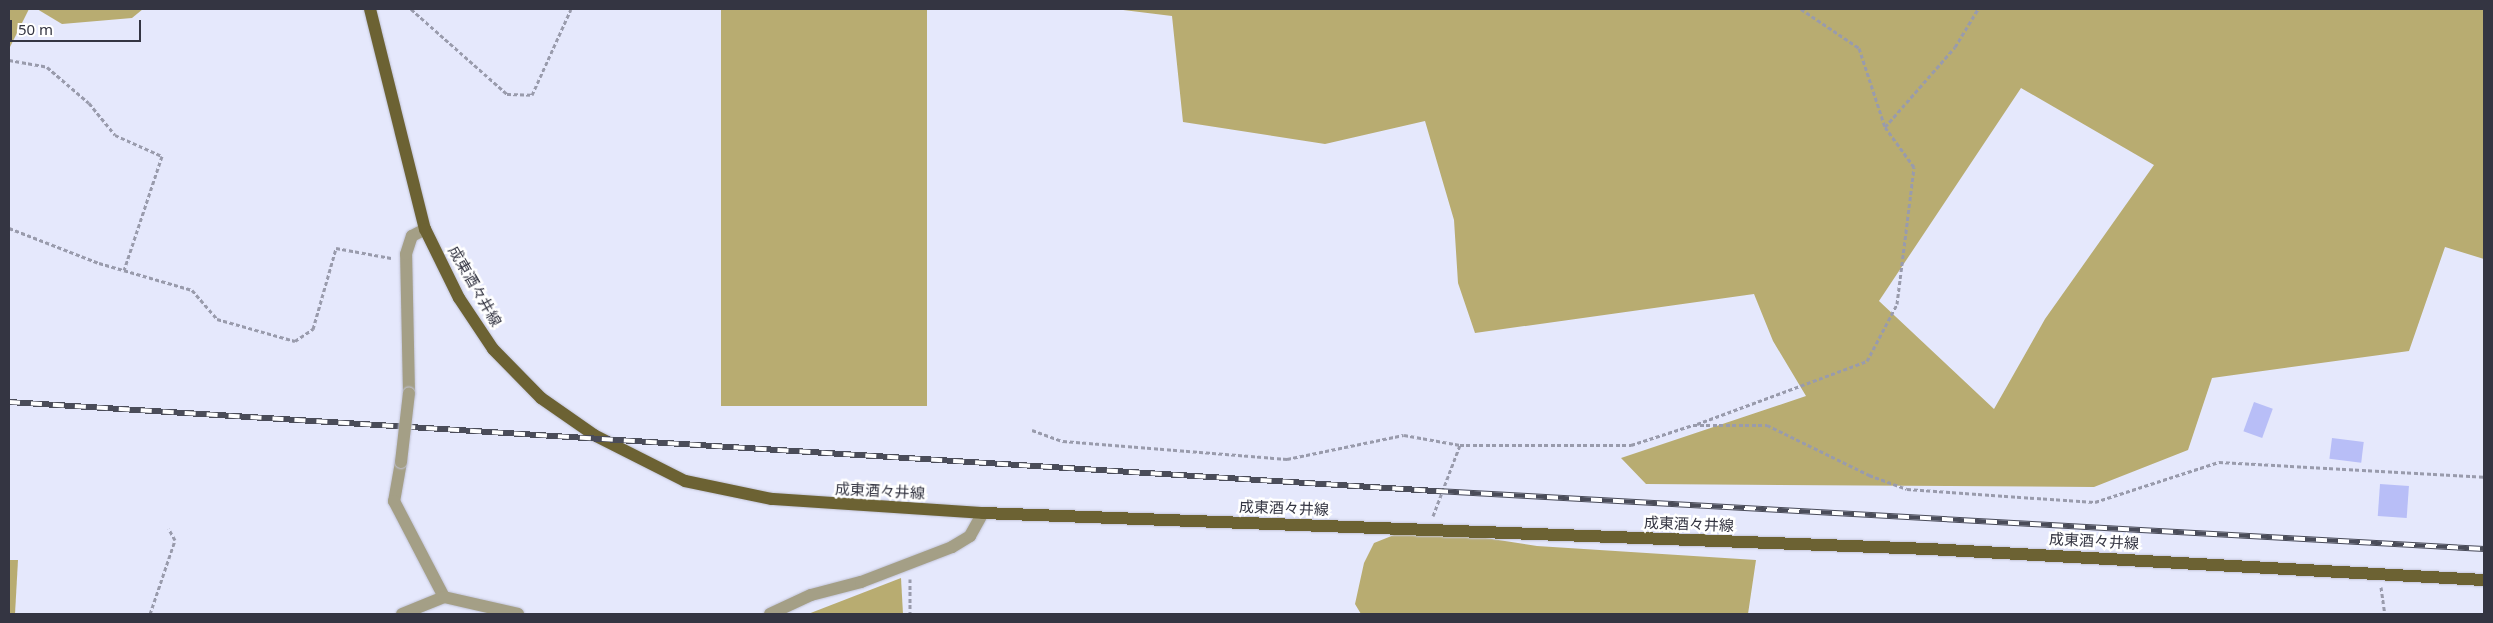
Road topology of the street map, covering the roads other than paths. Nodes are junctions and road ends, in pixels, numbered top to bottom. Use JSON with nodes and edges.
{"nodes":[{"id":1,"x":370,"y":9,"type":"edge"},
{"id":2,"x":425,"y":229,"type":"junction"},
{"id":3,"x":983,"y":513,"type":"junction"},
{"id":4,"x":2484,"y":580,"type":"edge"},
{"id":5,"x":444,"y":597,"type":"junction"},
{"id":6,"x":402,"y":614,"type":"edge"},
{"id":7,"x":518,"y":614,"type":"edge"},
{"id":8,"x":770,"y":614,"type":"edge"}],
"edges":[{"from":1,"to":2,"type":"main road","name":"成東酒々井線"},
{"from":2,"to":3,"type":"main road","name":"成東酒々井線"},
{"from":2,"to":5,"type":"street","bridge":true},
{"from":3,"to":4,"type":"main road","name":"成東酒々井線"},
{"from":3,"to":8,"type":"street"},
{"from":5,"to":6,"type":"street"},
{"from":5,"to":7,"type":"street"}]}
